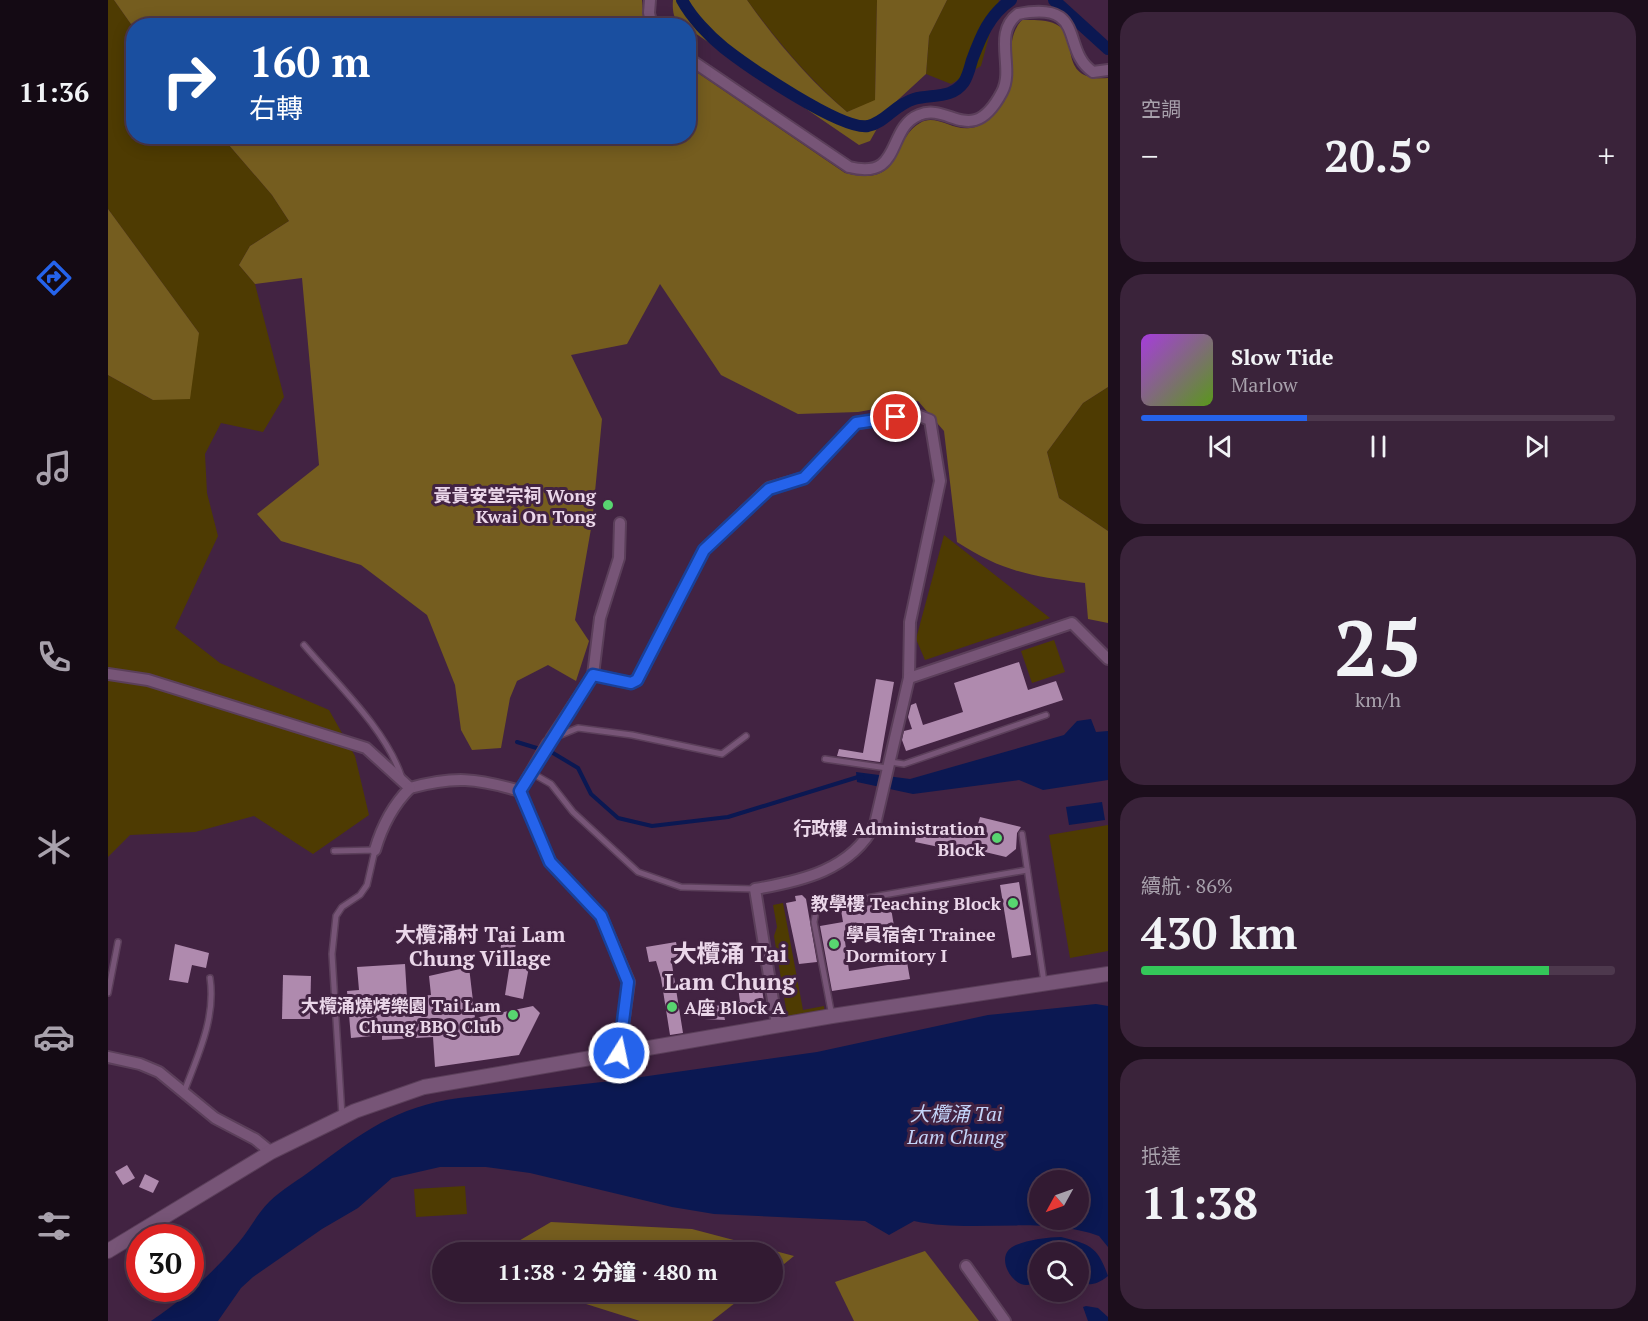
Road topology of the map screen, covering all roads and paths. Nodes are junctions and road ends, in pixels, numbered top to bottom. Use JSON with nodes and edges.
{"nodes":[{"id":1,"x":650,"y":0,"type":"edge"},
{"id":2,"x":650,"y":18,"type":"edge"},
{"id":3,"x":696,"y":63,"type":"edge"},
{"id":4,"x":1108,"y":70,"type":"edge"},
{"id":5,"x":620,"y":523,"type":"dead end"},
{"id":6,"x":304,"y":645,"type":"dead end"},
{"id":7,"x":1108,"y":659,"type":"edge"},
{"id":8,"x":108,"y":674,"type":"edge"},
{"id":9,"x":593,"y":675,"type":"junction"},
{"id":10,"x":909,"y":678,"type":"junction"},
{"id":11,"x":1046,"y":715,"type":"dead end"},
{"id":12,"x":746,"y":736,"type":"dead end"},
{"id":13,"x":549,"y":741,"type":"junction"},
{"id":14,"x":825,"y":759,"type":"dead end"},
{"id":15,"x":533,"y":767,"type":"junction"},
{"id":16,"x":887,"y":768,"type":"junction"},
{"id":17,"x":407,"y":785,"type":"junction"},
{"id":18,"x":520,"y":791,"type":"junction"},
{"id":19,"x":1022,"y":834,"type":"dead end"},
{"id":20,"x":333,"y":850,"type":"dead end"},
{"id":21,"x":375,"y":850,"type":"junction"},
{"id":22,"x":1027,"y":870,"type":"junction"},
{"id":23,"x":755,"y":889,"type":"junction"},
{"id":24,"x":118,"y":942,"type":"dead end"},
{"id":25,"x":1108,"y":974,"type":"edge"},
{"id":26,"x":210,"y":978,"type":"dead end"},
{"id":27,"x":1044,"y":982,"type":"junction"},
{"id":28,"x":108,"y":993,"type":"edge"},
{"id":29,"x":831,"y":1016,"type":"junction"},
{"id":30,"x":777,"y":1025,"type":"junction"},
{"id":31,"x":619,"y":1053,"type":"junction"},
{"id":32,"x":108,"y":1057,"type":"edge"},
{"id":33,"x":183,"y":1094,"type":"junction"},
{"id":34,"x":342,"y":1118,"type":"junction"},
{"id":35,"x":271,"y":1152,"type":"junction"},
{"id":36,"x":108,"y":1251,"type":"edge"},
{"id":37,"x":966,"y":1266,"type":"dead end"},
{"id":38,"x":1005,"y":1321,"type":"edge"}],
"edges":[{"from":1,"to":2,"type":"street"},
{"from":3,"to":4,"type":"street"},
{"from":5,"to":9,"type":"street"},
{"from":6,"to":17,"type":"lane"},
{"from":7,"to":10,"type":"street"},
{"from":8,"to":17,"type":"street"},
{"from":9,"to":10,"type":"street"},
{"from":9,"to":13,"type":"street"},
{"from":10,"to":16,"type":"street"},
{"from":11,"to":16,"type":"lane"},
{"from":12,"to":13,"type":"lane"},
{"from":13,"to":15,"type":"street"},
{"from":14,"to":16,"type":"lane"},
{"from":15,"to":18,"type":"street"},
{"from":15,"to":23,"type":"lane"},
{"from":16,"to":23,"type":"street"},
{"from":17,"to":18,"type":"street"},
{"from":17,"to":21,"type":"street"},
{"from":18,"to":31,"type":"street"},
{"from":19,"to":22,"type":"lane"},
{"from":20,"to":21,"type":"lane"},
{"from":21,"to":34,"type":"lane"},
{"from":22,"to":27,"type":"lane"},
{"from":22,"to":29,"type":"lane"},
{"from":23,"to":30,"type":"street"},
{"from":24,"to":28,"type":"lane"},
{"from":25,"to":27,"type":"street"},
{"from":26,"to":33,"type":"lane"},
{"from":27,"to":29,"type":"street"},
{"from":29,"to":30,"type":"street"},
{"from":30,"to":31,"type":"street"},
{"from":31,"to":34,"type":"street"},
{"from":32,"to":33,"type":"street"},
{"from":33,"to":35,"type":"street"},
{"from":34,"to":35,"type":"street"},
{"from":35,"to":36,"type":"street"},
{"from":37,"to":38,"type":"street"}]}
